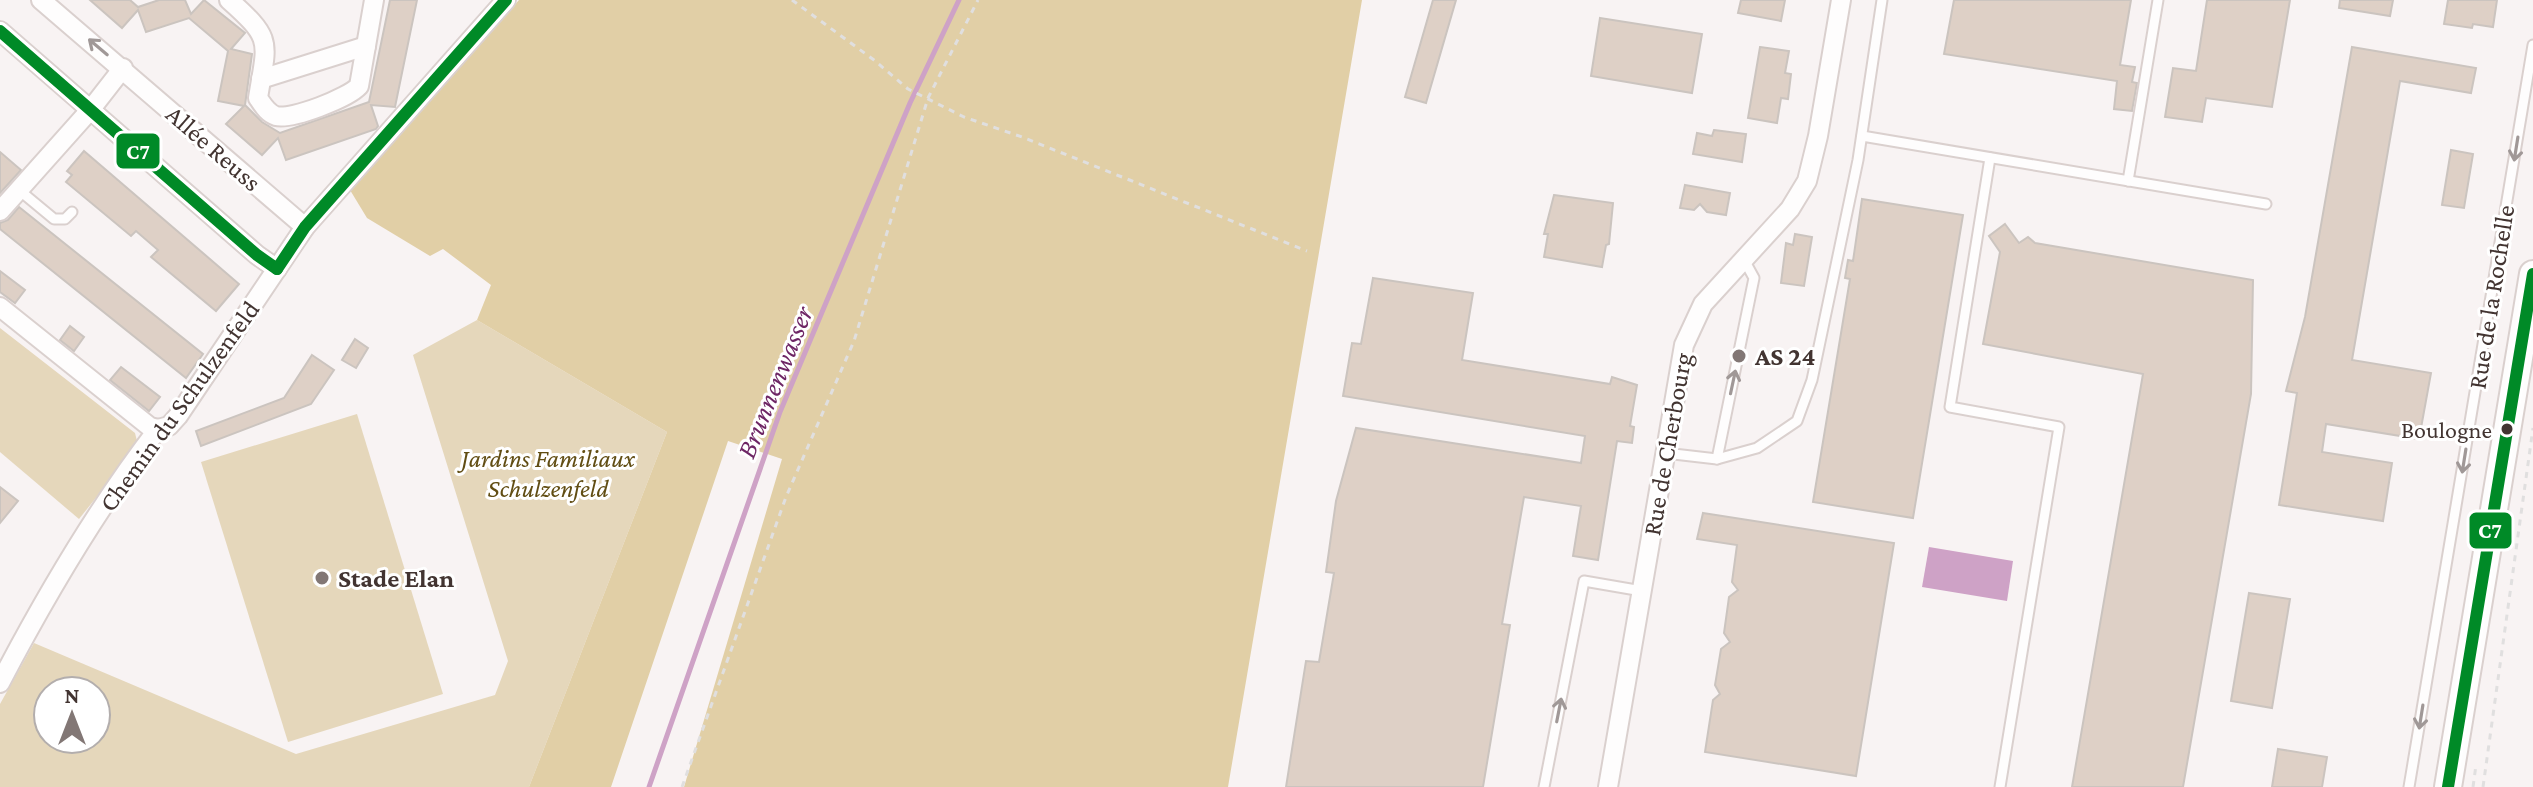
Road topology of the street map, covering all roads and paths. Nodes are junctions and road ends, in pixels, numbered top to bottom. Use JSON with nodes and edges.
{"nodes":[{"id":1,"x":41,"y":0,"type":"edge"},
{"id":2,"x":229,"y":0,"type":"edge"},
{"id":3,"x":374,"y":0,"type":"edge"},
{"id":4,"x":506,"y":0,"type":"edge"},
{"id":5,"x":792,"y":0,"type":"edge"},
{"id":6,"x":978,"y":0,"type":"edge"},
{"id":7,"x":1841,"y":0,"type":"edge"},
{"id":8,"x":1882,"y":0,"type":"edge"},
{"id":9,"x":2158,"y":0,"type":"edge"},
{"id":10,"x":0,"y":31,"type":"edge"},
{"id":11,"x":2533,"y":45,"type":"edge"},
{"id":12,"x":366,"y":46,"type":"junction"},
{"id":13,"x":123,"y":68,"type":"junction"},
{"id":14,"x":261,"y":79,"type":"junction"},
{"id":15,"x":928,"y":98,"type":"junction"},
{"id":16,"x":91,"y":109,"type":"junction"},
{"id":17,"x":1862,"y":136,"type":"junction"},
{"id":18,"x":1990,"y":158,"type":"junction"},
{"id":19,"x":2128,"y":181,"type":"junction"},
{"id":20,"x":19,"y":190,"type":"junction"},
{"id":21,"x":2266,"y":204,"type":"dead end"},
{"id":22,"x":0,"y":211,"type":"edge"},
{"id":23,"x":72,"y":212,"type":"dead end"},
{"id":24,"x":305,"y":227,"type":"junction"},
{"id":25,"x":1307,"y":251,"type":"dead end"},
{"id":26,"x":1743,"y":258,"type":"junction"},
{"id":27,"x":277,"y":269,"type":"junction"},
{"id":28,"x":2533,"y":274,"type":"edge"},
{"id":29,"x":0,"y":307,"type":"edge"},
{"id":30,"x":2533,"y":333,"type":"edge"},
{"id":31,"x":2518,"y":363,"type":"junction"},
{"id":32,"x":2533,"y":428,"type":"edge"},
{"id":33,"x":158,"y":429,"type":"junction"},
{"id":34,"x":1665,"y":453,"type":"junction"},
{"id":35,"x":1717,"y":459,"type":"junction"},
{"id":36,"x":1642,"y":591,"type":"junction"},
{"id":37,"x":0,"y":683,"type":"edge"},
{"id":38,"x":682,"y":787,"type":"edge"},
{"id":39,"x":1544,"y":787,"type":"edge"},
{"id":40,"x":1608,"y":787,"type":"edge"},
{"id":41,"x":2000,"y":787,"type":"edge"},
{"id":42,"x":2409,"y":787,"type":"edge"},
{"id":43,"x":2448,"y":787,"type":"edge"},
{"id":44,"x":2483,"y":787,"type":"edge"}],
"edges":[{"from":13,"to":1,"type":"street","name":"Allée Reuss","one_way":true},
{"from":2,"to":14,"type":"street"},
{"from":3,"to":12,"type":"street"},
{"from":4,"to":24,"type":"street","name":"Chemin du Schulzenfeld"},
{"from":5,"to":15,"type":"path"},
{"from":6,"to":15,"type":"path"},
{"from":7,"to":26,"type":"street","name":"Rue de Cherbourg"},
{"from":8,"to":17,"type":"lane"},
{"from":9,"to":19,"type":"lane"},
{"from":10,"to":16,"type":"street","name":"Allée Reuss"},
{"from":11,"to":42,"type":"lane","name":"Rue de la Rochelle","one_way":true},
{"from":12,"to":14,"type":"street"},
{"from":12,"to":14,"type":"street"},
{"from":13,"to":16,"type":"street"},
{"from":13,"to":24,"type":"street","name":"Allée Reuss"},
{"from":15,"to":25,"type":"path"},
{"from":15,"to":38,"type":"path"},
{"from":16,"to":20,"type":"street"},
{"from":16,"to":27,"type":"street","name":"Allée Reuss"},
{"from":17,"to":18,"type":"lane"},
{"from":17,"to":35,"type":"lane"},
{"from":18,"to":19,"type":"lane"},
{"from":18,"to":41,"type":"lane"},
{"from":19,"to":21,"type":"lane"},
{"from":20,"to":22,"type":"street"},
{"from":20,"to":23,"type":"lane"},
{"from":24,"to":27,"type":"street","name":"Chemin du Schulzenfeld"},
{"from":26,"to":34,"type":"street","name":"Rue de Cherbourg"},
{"from":35,"to":26,"type":"lane","one_way":true},
{"from":27,"to":33,"type":"street","name":"Chemin du Schulzenfeld"},
{"from":28,"to":31,"type":"main road","name":"Rue de la Rochelle"},
{"from":29,"to":33,"type":"street"},
{"from":30,"to":31,"type":"street"},
{"from":31,"to":43,"type":"main road","name":"Rue de la Rochelle"},
{"from":32,"to":44,"type":"path"},
{"from":33,"to":37,"type":"street","name":"Chemin du Schulzenfeld"},
{"from":34,"to":35,"type":"lane"},
{"from":34,"to":36,"type":"street","name":"Rue de Cherbourg"},
{"from":39,"to":36,"type":"lane","one_way":true},
{"from":36,"to":40,"type":"street","name":"Rue de Cherbourg"}]}
